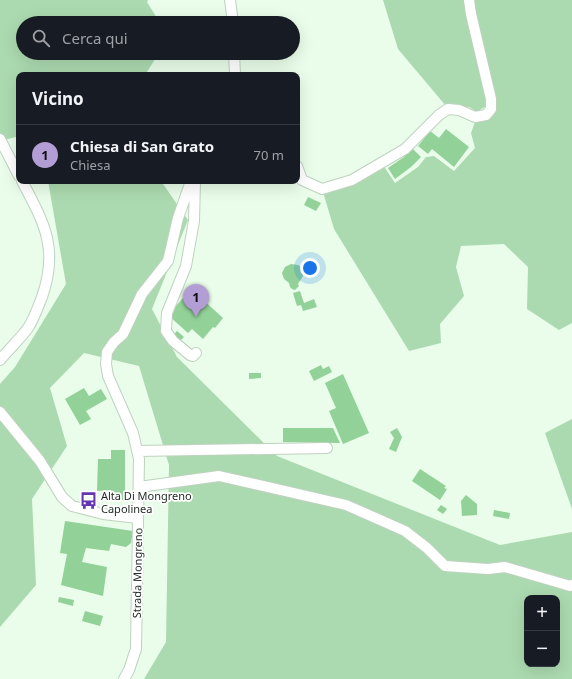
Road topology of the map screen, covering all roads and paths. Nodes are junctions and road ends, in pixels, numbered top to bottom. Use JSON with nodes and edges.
{"nodes":[{"id":1,"x":230,"y":0,"type":"edge"},
{"id":2,"x":469,"y":0,"type":"edge"},
{"id":3,"x":232,"y":16,"type":"edge"},
{"id":4,"x":234,"y":60,"type":"edge"},
{"id":5,"x":235,"y":72,"type":"edge"},
{"id":6,"x":0,"y":139,"type":"edge"},
{"id":7,"x":16,"y":170,"type":"edge"},
{"id":8,"x":300,"y":174,"type":"edge"},
{"id":9,"x":23,"y":184,"type":"edge"},
{"id":10,"x":190,"y":184,"type":"edge"},
{"id":11,"x":195,"y":184,"type":"edge"},
{"id":12,"x":196,"y":353,"type":"dead end"},
{"id":13,"x":0,"y":360,"type":"edge"},
{"id":14,"x":0,"y":412,"type":"edge"},
{"id":15,"x":327,"y":448,"type":"dead end"},
{"id":16,"x":137,"y":451,"type":"junction"},
{"id":17,"x":139,"y":487,"type":"junction"},
{"id":18,"x":138,"y":518,"type":"junction"},
{"id":19,"x":572,"y":585,"type":"edge"},
{"id":20,"x":124,"y":679,"type":"edge"}],
"edges":[{"from":1,"to":3,"type":"street"},
{"from":2,"to":8,"type":"street"},
{"from":4,"to":5,"type":"street"},
{"from":6,"to":7,"type":"street"},
{"from":9,"to":13,"type":"street"},
{"from":10,"to":16,"type":"street","name":"Strada Mongreno"},
{"from":11,"to":12,"type":"street"},
{"from":14,"to":18,"type":"street"},
{"from":15,"to":16,"type":"street"},
{"from":16,"to":17,"type":"street","name":"Strada Mongreno"},
{"from":17,"to":18,"type":"street","name":"Strada Mongreno"},
{"from":17,"to":19,"type":"street"},
{"from":18,"to":20,"type":"street","name":"Strada Mongreno"}]}
